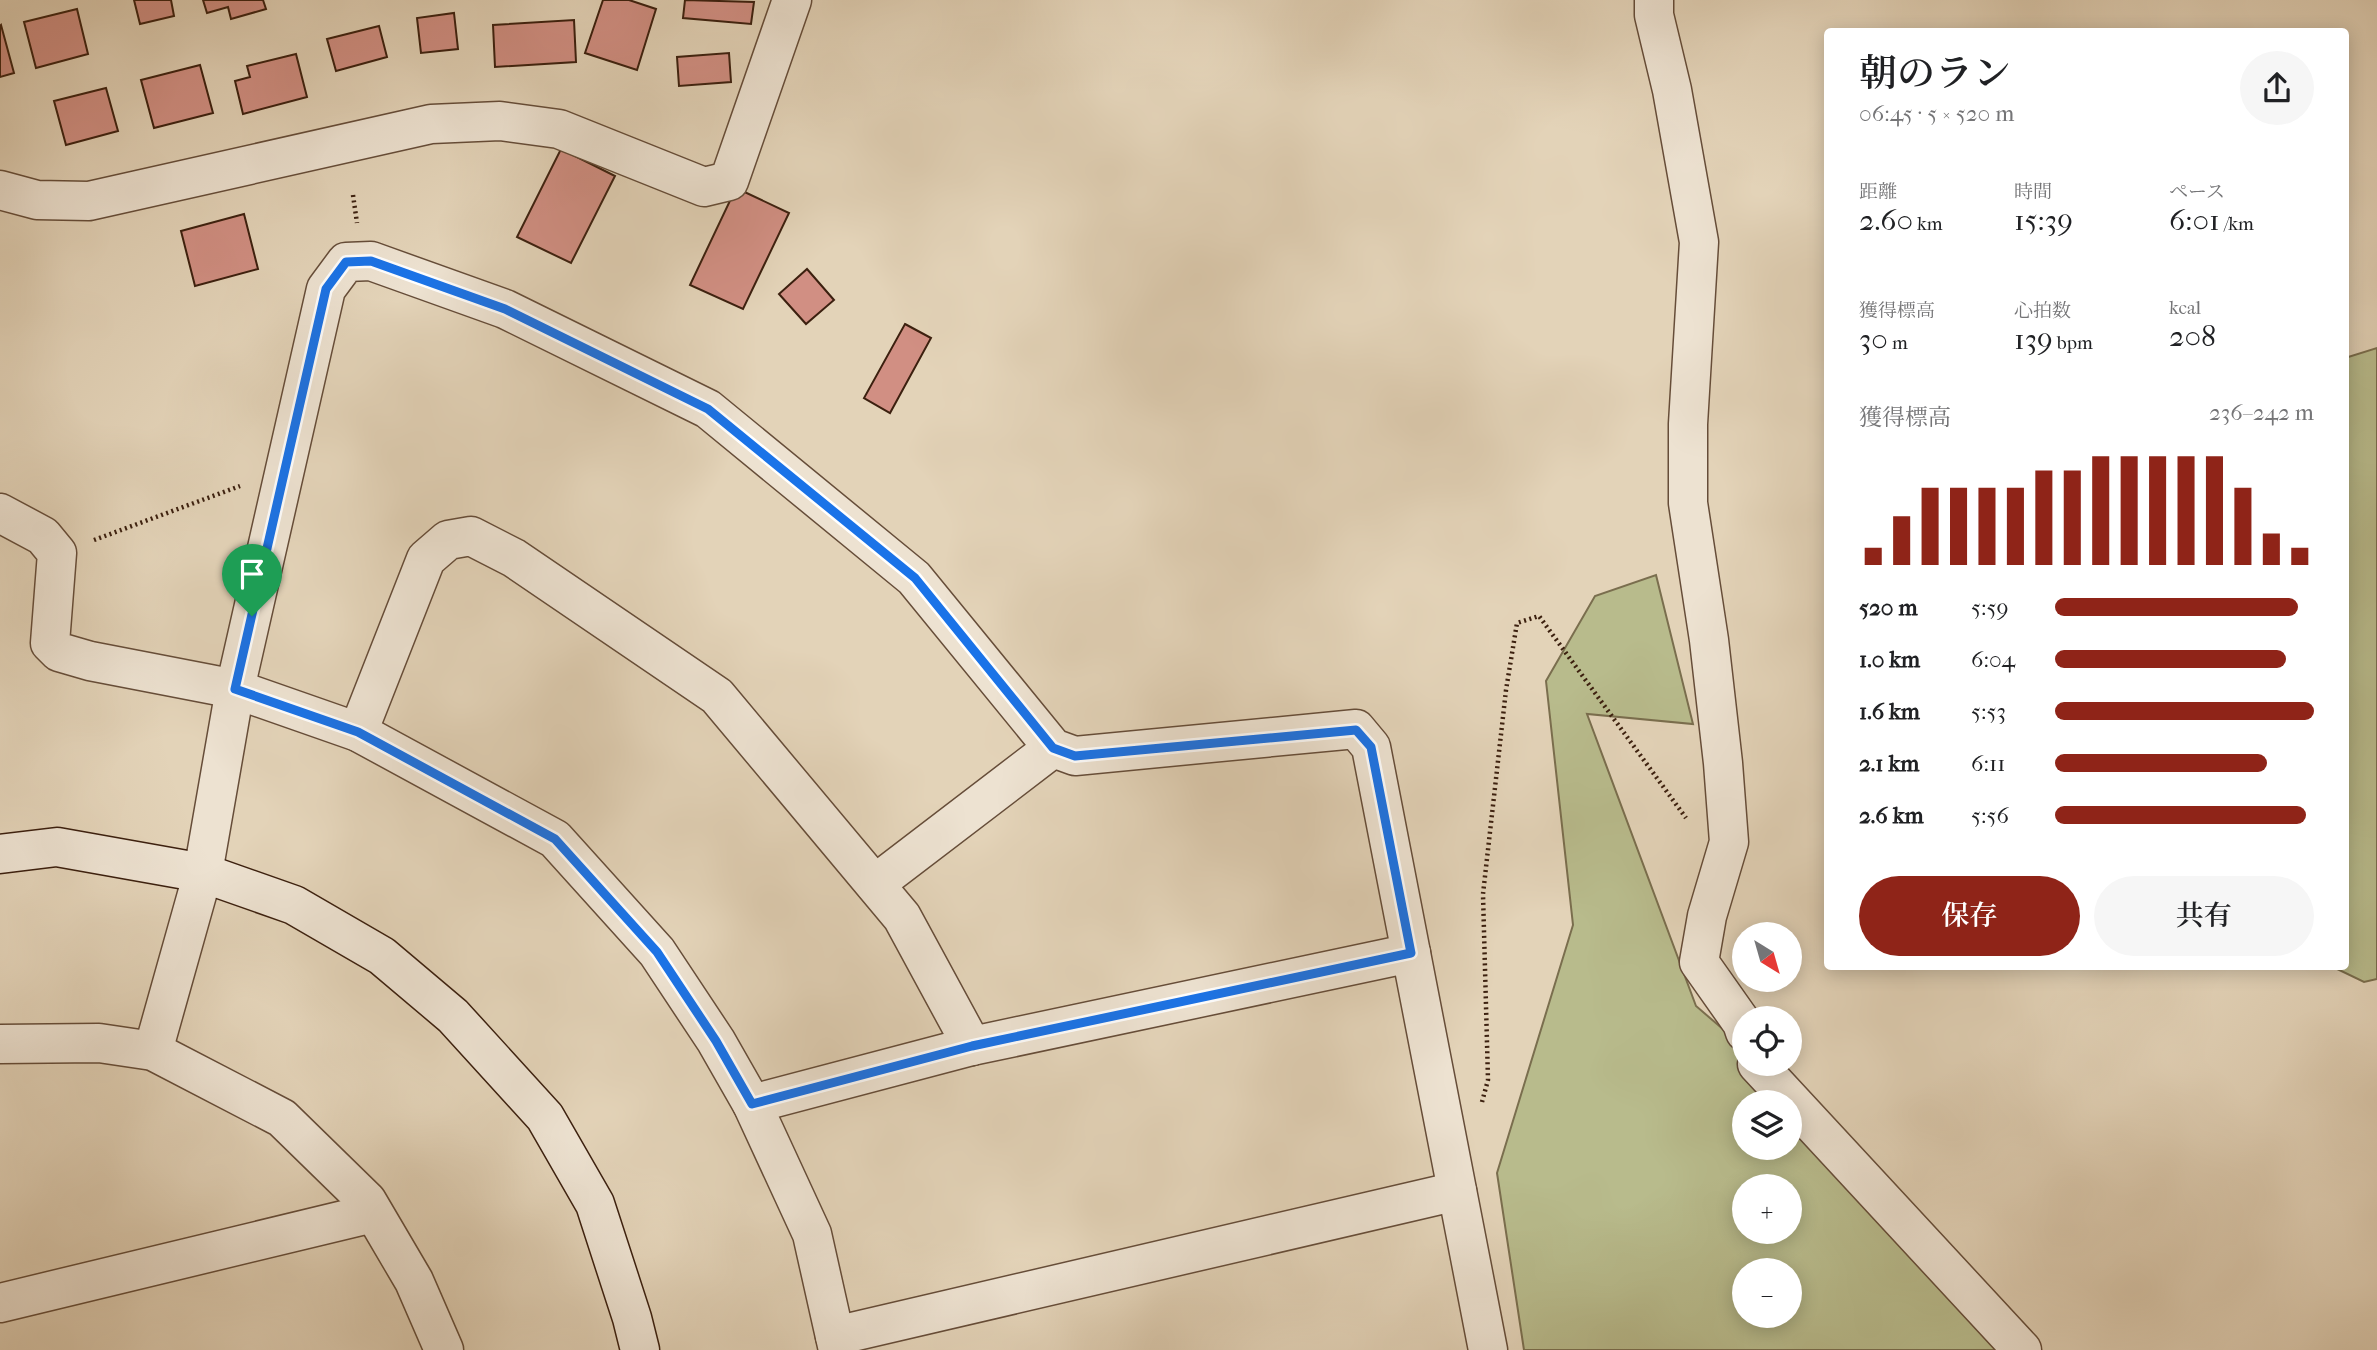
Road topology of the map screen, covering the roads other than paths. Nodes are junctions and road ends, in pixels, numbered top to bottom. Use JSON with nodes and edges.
{"nodes":[{"id":1,"x":792,"y":0,"type":"edge"},
{"id":2,"x":1654,"y":0,"type":"edge"},
{"id":3,"x":0,"y":190,"type":"edge"},
{"id":4,"x":0,"y":513,"type":"edge"},
{"id":5,"x":235,"y":689,"type":"junction"},
{"id":6,"x":358,"y":732,"type":"junction"},
{"id":7,"x":1053,"y":748,"type":"junction"},
{"id":8,"x":0,"y":855,"type":"edge"},
{"id":9,"x":203,"y":873,"type":"junction"},
{"id":10,"x":875,"y":884,"type":"junction"},
{"id":11,"x":1411,"y":953,"type":"junction"},
{"id":12,"x":1732,"y":1009,"type":"edge"},
{"id":13,"x":0,"y":1044,"type":"edge"},
{"id":14,"x":972,"y":1046,"type":"junction"},
{"id":15,"x":153,"y":1051,"type":"junction"},
{"id":16,"x":1768,"y":1076,"type":"edge"},
{"id":17,"x":752,"y":1104,"type":"junction"},
{"id":18,"x":1457,"y":1191,"type":"junction"},
{"id":19,"x":373,"y":1213,"type":"junction"},
{"id":20,"x":0,"y":1303,"type":"edge"},
{"id":21,"x":837,"y":1343,"type":"edge"},
{"id":22,"x":444,"y":1350,"type":"edge"},
{"id":23,"x":640,"y":1350,"type":"edge"},
{"id":24,"x":1488,"y":1350,"type":"edge"},
{"id":25,"x":2022,"y":1350,"type":"edge"}],
"edges":[{"from":1,"to":3,"type":"street"},
{"from":2,"to":12,"type":"street"},
{"from":4,"to":5,"type":"street"},
{"from":5,"to":6,"type":"street"},
{"from":5,"to":7,"type":"street"},
{"from":5,"to":9,"type":"street"},
{"from":6,"to":10,"type":"street"},
{"from":6,"to":17,"type":"street"},
{"from":7,"to":10,"type":"street"},
{"from":7,"to":11,"type":"street"},
{"from":8,"to":9,"type":"street"},
{"from":9,"to":15,"type":"street"},
{"from":9,"to":23,"type":"street"},
{"from":10,"to":14,"type":"street"},
{"from":11,"to":14,"type":"street"},
{"from":11,"to":18,"type":"street"},
{"from":13,"to":15,"type":"street"},
{"from":14,"to":17,"type":"street"},
{"from":15,"to":19,"type":"street"},
{"from":16,"to":25,"type":"street"},
{"from":17,"to":21,"type":"street"},
{"from":18,"to":21,"type":"street"},
{"from":18,"to":24,"type":"street"},
{"from":19,"to":20,"type":"street"},
{"from":19,"to":22,"type":"street"}]}
